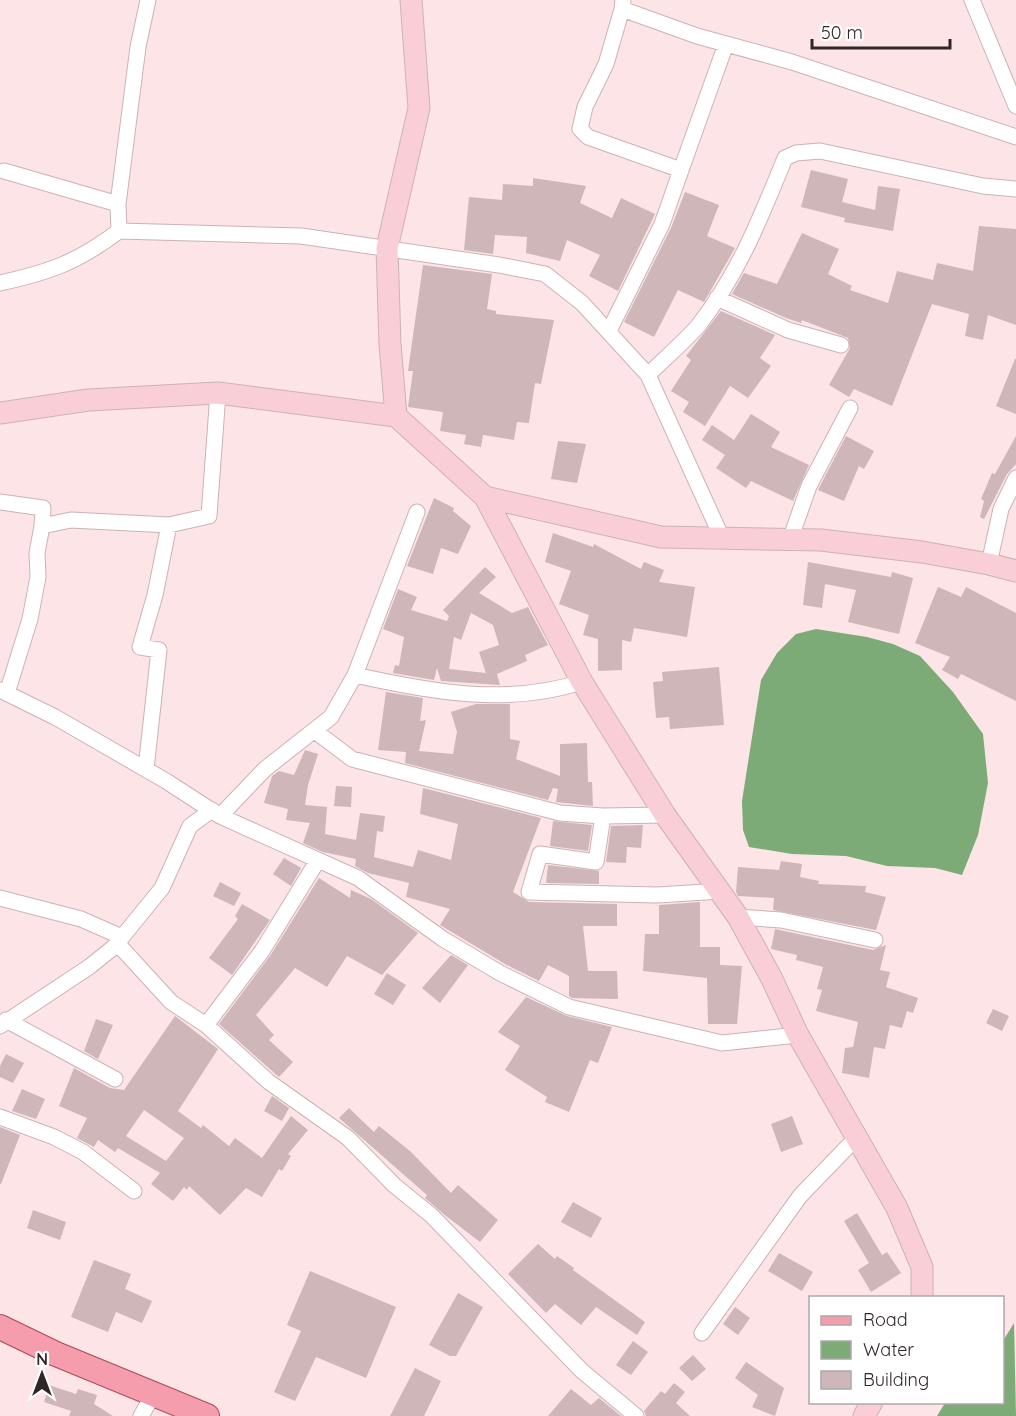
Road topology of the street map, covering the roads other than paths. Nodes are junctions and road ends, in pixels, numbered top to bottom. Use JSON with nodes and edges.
{"nodes":[{"id":1,"x":148,"y":0,"type":"edge"},
{"id":2,"x":411,"y":0,"type":"edge"},
{"id":3,"x":972,"y":0,"type":"edge"},
{"id":4,"x":623,"y":4,"type":"edge"},
{"id":5,"x":726,"y":44,"type":"junction"},
{"id":6,"x":1016,"y":106,"type":"edge"},
{"id":7,"x":1016,"y":137,"type":"edge"},
{"id":8,"x":681,"y":170,"type":"junction"},
{"id":9,"x":4,"y":171,"type":"dead end"},
{"id":10,"x":1016,"y":189,"type":"edge"},
{"id":11,"x":118,"y":204,"type":"junction"},
{"id":12,"x":119,"y":231,"type":"junction"},
{"id":13,"x":387,"y":248,"type":"junction"},
{"id":14,"x":0,"y":283,"type":"edge"},
{"id":15,"x":717,"y":298,"type":"junction"},
{"id":16,"x":609,"y":331,"type":"junction"},
{"id":17,"x":841,"y":345,"type":"dead end"},
{"id":18,"x":648,"y":375,"type":"junction"},
{"id":19,"x":218,"y":393,"type":"junction"},
{"id":20,"x":850,"y":408,"type":"dead end"},
{"id":21,"x":0,"y":413,"type":"edge"},
{"id":22,"x":396,"y":416,"type":"junction"},
{"id":23,"x":1016,"y":477,"type":"edge"},
{"id":24,"x":485,"y":497,"type":"junction"},
{"id":25,"x":0,"y":502,"type":"edge"},
{"id":26,"x":417,"y":512,"type":"dead end"},
{"id":27,"x":169,"y":525,"type":"junction"},
{"id":28,"x":42,"y":526,"type":"junction"},
{"id":29,"x":791,"y":537,"type":"junction"},
{"id":30,"x":722,"y":538,"type":"junction"},
{"id":31,"x":989,"y":564,"type":"junction"},
{"id":32,"x":1016,"y":571,"type":"edge"},
{"id":33,"x":355,"y":675,"type":"junction"},
{"id":34,"x":582,"y":682,"type":"junction"},
{"id":35,"x":3,"y":692,"type":"edge"},
{"id":36,"x":315,"y":731,"type":"junction"},
{"id":37,"x":146,"y":769,"type":"junction"},
{"id":38,"x":216,"y":813,"type":"junction"},
{"id":39,"x":665,"y":815,"type":"junction"},
{"id":40,"x":603,"y":816,"type":"junction"},
{"id":41,"x":318,"y":860,"type":"junction"},
{"id":42,"x":721,"y":891,"type":"junction"},
{"id":43,"x":0,"y":898,"type":"edge"},
{"id":44,"x":738,"y":917,"type":"junction"},
{"id":45,"x":119,"y":940,"type":"junction"},
{"id":46,"x":875,"y":940,"type":"dead end"},
{"id":47,"x":3,"y":1023,"type":"edge"},
{"id":48,"x":206,"y":1025,"type":"junction"},
{"id":49,"x":798,"y":1035,"type":"junction"},
{"id":50,"x":115,"y":1079,"type":"dead end"},
{"id":51,"x":0,"y":1117,"type":"edge"},
{"id":52,"x":857,"y":1137,"type":"junction"},
{"id":53,"x":134,"y":1191,"type":"dead end"},
{"id":54,"x":922,"y":1296,"type":"edge"},
{"id":55,"x":0,"y":1327,"type":"edge"},
{"id":56,"x":702,"y":1333,"type":"dead end"},
{"id":57,"x":153,"y":1395,"type":"junction"},
{"id":58,"x":141,"y":1416,"type":"edge"},
{"id":59,"x":207,"y":1416,"type":"edge"},
{"id":60,"x":636,"y":1416,"type":"edge"}],
"edges":[{"from":1,"to":11,"type":"street"},
{"from":2,"to":13,"type":"main road"},
{"from":3,"to":6,"type":"street"},
{"from":4,"to":5,"type":"street"},
{"from":4,"to":8,"type":"street"},
{"from":5,"to":7,"type":"street"},
{"from":5,"to":8,"type":"street"},
{"from":8,"to":16,"type":"street"},
{"from":9,"to":11,"type":"street"},
{"from":10,"to":15,"type":"street"},
{"from":11,"to":12,"type":"street"},
{"from":12,"to":13,"type":"street"},
{"from":12,"to":14,"type":"street"},
{"from":13,"to":16,"type":"street"},
{"from":13,"to":22,"type":"main road"},
{"from":15,"to":17,"type":"street"},
{"from":15,"to":18,"type":"street"},
{"from":16,"to":18,"type":"street"},
{"from":18,"to":30,"type":"street"},
{"from":19,"to":21,"type":"main road"},
{"from":19,"to":22,"type":"main road"},
{"from":19,"to":27,"type":"street"},
{"from":20,"to":29,"type":"street"},
{"from":22,"to":24,"type":"main road"},
{"from":23,"to":31,"type":"street"},
{"from":24,"to":30,"type":"main road"},
{"from":24,"to":34,"type":"main road"},
{"from":25,"to":28,"type":"street"},
{"from":26,"to":33,"type":"street"},
{"from":27,"to":28,"type":"street"},
{"from":27,"to":37,"type":"street"},
{"from":28,"to":35,"type":"street"},
{"from":29,"to":30,"type":"main road"},
{"from":29,"to":31,"type":"main road"},
{"from":31,"to":32,"type":"main road"},
{"from":33,"to":34,"type":"street"},
{"from":33,"to":36,"type":"street"},
{"from":34,"to":39,"type":"main road"},
{"from":35,"to":37,"type":"street"},
{"from":36,"to":38,"type":"street"},
{"from":36,"to":40,"type":"street"},
{"from":37,"to":38,"type":"street"},
{"from":38,"to":41,"type":"street"},
{"from":38,"to":45,"type":"street"},
{"from":39,"to":40,"type":"street"},
{"from":39,"to":42,"type":"main road"},
{"from":40,"to":42,"type":"street"},
{"from":41,"to":48,"type":"street"},
{"from":41,"to":49,"type":"street"},
{"from":42,"to":44,"type":"main road"},
{"from":43,"to":45,"type":"street"},
{"from":44,"to":46,"type":"street"},
{"from":44,"to":49,"type":"main road"},
{"from":45,"to":47,"type":"street"},
{"from":45,"to":48,"type":"street"},
{"from":47,"to":50,"type":"street"},
{"from":48,"to":60,"type":"street"},
{"from":49,"to":52,"type":"main road"},
{"from":51,"to":53,"type":"street"},
{"from":52,"to":54,"type":"main road"},
{"from":52,"to":56,"type":"street"},
{"from":55,"to":57,"type":"main road"},
{"from":57,"to":58,"type":"street"},
{"from":57,"to":59,"type":"main road"}]}
